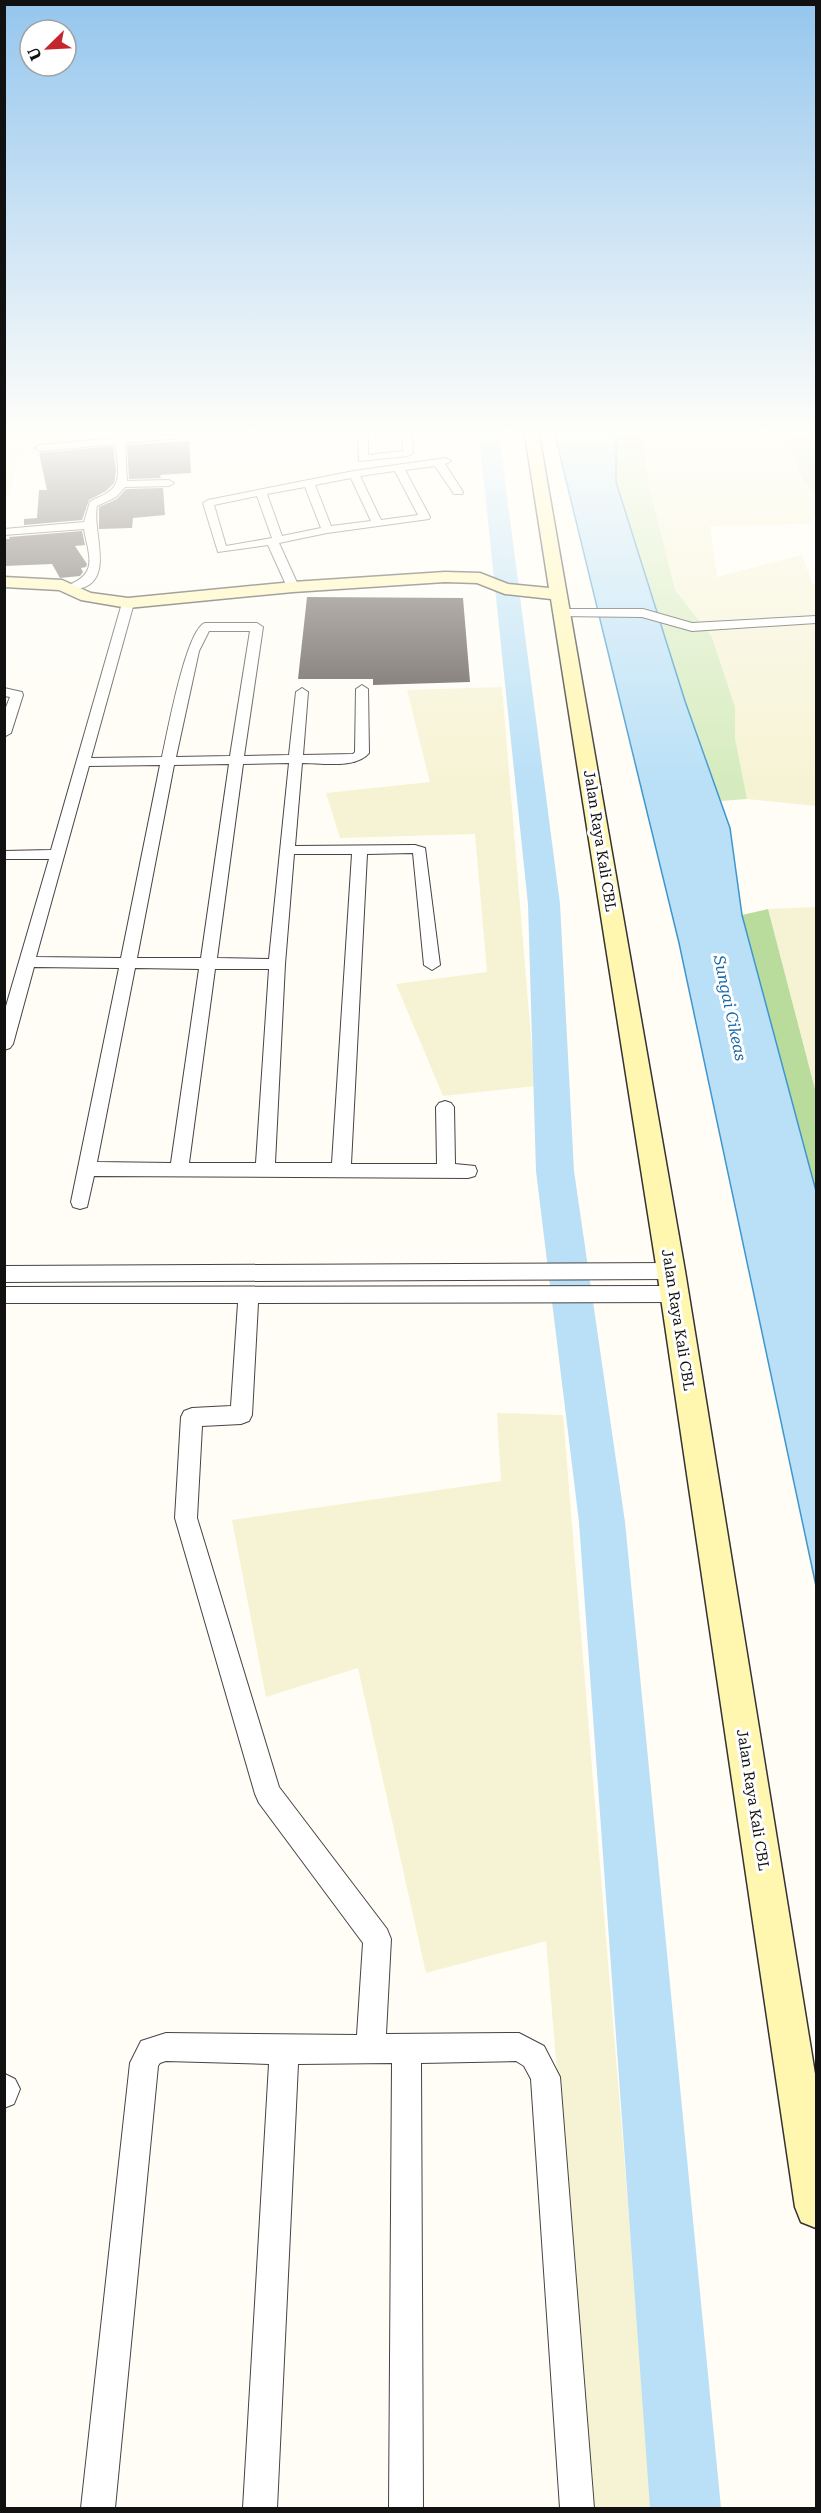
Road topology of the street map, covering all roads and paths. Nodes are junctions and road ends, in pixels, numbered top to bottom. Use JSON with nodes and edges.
{"nodes":[{"id":1,"x":95,"y":552,"type":"edge"},
{"id":2,"x":280,"y":552,"type":"edge"},
{"id":3,"x":554,"y":552,"type":"edge"},
{"id":4,"x":4,"y":582,"type":"edge"},
{"id":5,"x":293,"y":587,"type":"junction"},
{"id":6,"x":74,"y":590,"type":"junction"},
{"id":7,"x":128,"y":603,"type":"junction"},
{"id":8,"x":565,"y":608,"type":"junction"},
{"id":9,"x":816,"y":620,"type":"edge"},
{"id":10,"x":362,"y":689,"type":"dead end"},
{"id":11,"x":4,"y":692,"type":"edge"},
{"id":12,"x":302,"y":692,"type":"dead end"},
{"id":13,"x":4,"y":733,"type":"edge"},
{"id":14,"x":296,"y":759,"type":"junction"},
{"id":15,"x":168,"y":761,"type":"junction"},
{"id":16,"x":237,"y":761,"type":"junction"},
{"id":17,"x":83,"y":762,"type":"junction"},
{"id":18,"x":288,"y":850,"type":"junction"},
{"id":19,"x":360,"y":850,"type":"junction"},
{"id":20,"x":57,"y":854,"type":"junction"},
{"id":21,"x":4,"y":855,"type":"edge"},
{"id":22,"x":27,"y":962,"type":"junction"},
{"id":23,"x":128,"y":964,"type":"junction"},
{"id":24,"x":207,"y":964,"type":"junction"},
{"id":25,"x":278,"y":964,"type":"junction"},
{"id":26,"x":432,"y":965,"type":"dead end"},
{"id":27,"x":4,"y":1044,"type":"edge"},
{"id":28,"x":445,"y":1107,"type":"dead end"},
{"id":29,"x":87,"y":1169,"type":"junction"},
{"id":30,"x":179,"y":1170,"type":"junction"},
{"id":31,"x":265,"y":1170,"type":"junction"},
{"id":32,"x":341,"y":1171,"type":"junction"},
{"id":33,"x":446,"y":1171,"type":"junction"},
{"id":34,"x":468,"y":1171,"type":"dead end"},
{"id":35,"x":80,"y":1202,"type":"dead end"},
{"id":36,"x":468,"y":1271,"type":"junction"},
{"id":37,"x":4,"y":1274,"type":"edge"},
{"id":38,"x":673,"y":1283,"type":"junction"},
{"id":39,"x":469,"y":1293,"type":"junction"},
{"id":40,"x":249,"y":1294,"type":"junction"},
{"id":41,"x":4,"y":1295,"type":"edge"},
{"id":42,"x":371,"y":2049,"type":"junction"},
{"id":43,"x":407,"y":2049,"type":"junction"},
{"id":44,"x":284,"y":2050,"type":"junction"},
{"id":45,"x":5,"y":2089,"type":"edge"},
{"id":46,"x":4,"y":2094,"type":"edge"},
{"id":47,"x":816,"y":2207,"type":"edge"},
{"id":48,"x":98,"y":2508,"type":"edge"},
{"id":49,"x":260,"y":2508,"type":"edge"},
{"id":50,"x":406,"y":2508,"type":"edge"},
{"id":51,"x":577,"y":2508,"type":"edge"}],
"edges":[{"from":1,"to":6,"type":"street"},
{"from":2,"to":5,"type":"street"},
{"from":3,"to":8,"type":"main road","name":"Jalan Raya Kali CBL"},
{"from":4,"to":6,"type":"main road"},
{"from":5,"to":7,"type":"main road"},
{"from":5,"to":8,"type":"main road"},
{"from":6,"to":7,"type":"main road"},
{"from":7,"to":17,"type":"street"},
{"from":8,"to":9,"type":"street"},
{"from":8,"to":38,"type":"main road","name":"Jalan Raya Kali CBL"},
{"from":10,"to":14,"type":"street"},
{"from":11,"to":13,"type":"street"},
{"from":12,"to":14,"type":"street"},
{"from":14,"to":16,"type":"street"},
{"from":14,"to":18,"type":"street"},
{"from":15,"to":16,"type":"street"},
{"from":15,"to":16,"type":"street"},
{"from":15,"to":17,"type":"street"},
{"from":15,"to":23,"type":"street"},
{"from":16,"to":24,"type":"street"},
{"from":17,"to":20,"type":"street"},
{"from":18,"to":19,"type":"street"},
{"from":18,"to":25,"type":"street"},
{"from":19,"to":26,"type":"street"},
{"from":19,"to":32,"type":"street"},
{"from":20,"to":21,"type":"street"},
{"from":20,"to":22,"type":"street"},
{"from":22,"to":23,"type":"street"},
{"from":22,"to":27,"type":"street"},
{"from":23,"to":24,"type":"street"},
{"from":23,"to":29,"type":"street"},
{"from":24,"to":25,"type":"street"},
{"from":24,"to":30,"type":"street"},
{"from":25,"to":31,"type":"street"},
{"from":28,"to":33,"type":"street"},
{"from":29,"to":30,"type":"street"},
{"from":29,"to":35,"type":"street"},
{"from":30,"to":31,"type":"street"},
{"from":31,"to":32,"type":"street"},
{"from":32,"to":33,"type":"street"},
{"from":33,"to":34,"type":"street"},
{"from":36,"to":37,"type":"street"},
{"from":36,"to":38,"type":"street"},
{"from":36,"to":39,"type":"street"},
{"from":38,"to":39,"type":"street"},
{"from":38,"to":47,"type":"main road","name":"Jalan Raya Kali CBL"},
{"from":39,"to":40,"type":"street"},
{"from":40,"to":41,"type":"street"},
{"from":40,"to":42,"type":"street"},
{"from":42,"to":43,"type":"street"},
{"from":42,"to":44,"type":"street"},
{"from":43,"to":50,"type":"street"},
{"from":43,"to":51,"type":"street"},
{"from":44,"to":48,"type":"street"},
{"from":44,"to":49,"type":"street"},
{"from":45,"to":46,"type":"street"}]}
